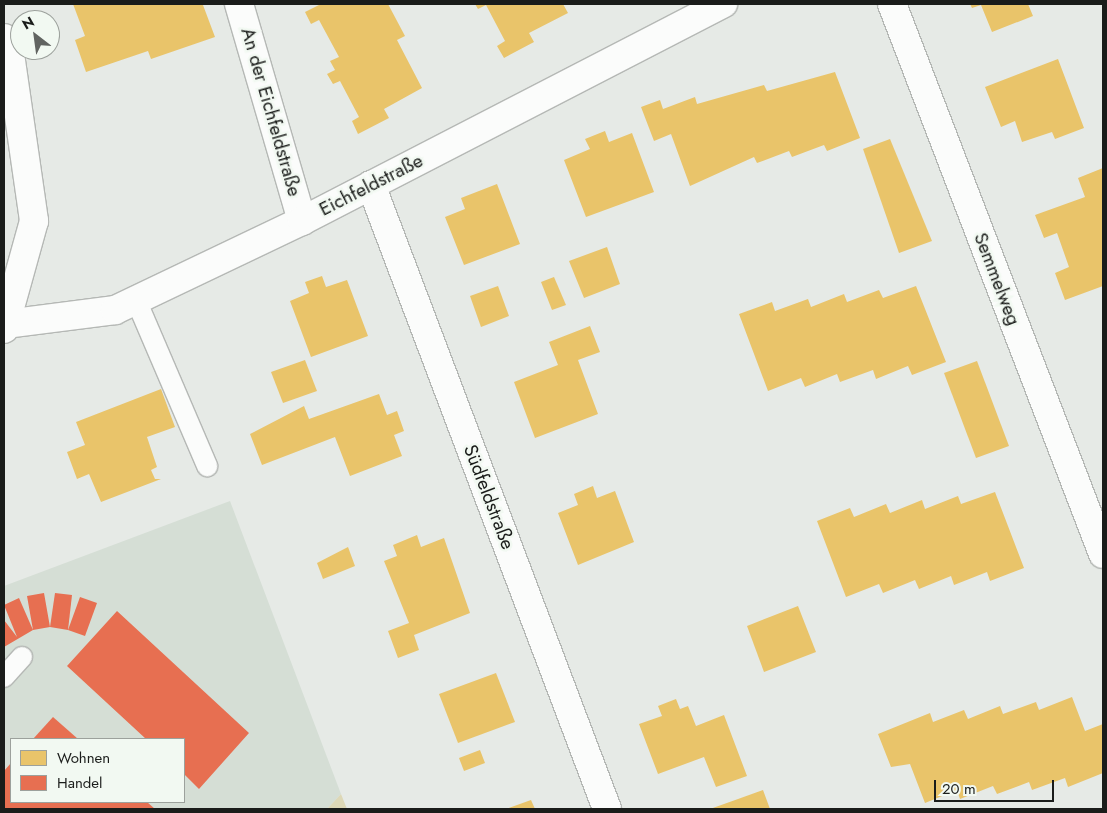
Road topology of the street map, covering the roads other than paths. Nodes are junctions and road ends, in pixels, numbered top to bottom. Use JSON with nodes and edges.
{"nodes":[{"id":1,"x":239,"y":4,"type":"edge"},
{"id":2,"x":722,"y":4,"type":"edge"},
{"id":3,"x":892,"y":4,"type":"edge"},
{"id":4,"x":4,"y":38,"type":"edge"},
{"id":5,"x":371,"y":185,"type":"junction"},
{"id":6,"x":302,"y":221,"type":"junction"},
{"id":7,"x":136,"y":300,"type":"junction"},
{"id":8,"x":5,"y":326,"type":"edge"},
{"id":9,"x":207,"y":466,"type":"dead end"},
{"id":10,"x":1101,"y":544,"type":"edge"},
{"id":11,"x":22,"y":657,"type":"dead end"},
{"id":12,"x":4,"y":677,"type":"edge"},
{"id":13,"x":608,"y":809,"type":"edge"}],
"edges":[{"from":1,"to":6,"type":"street","name":"An der Eichfeldstraße"},
{"from":2,"to":5,"type":"street","name":"Eichfeldstraße"},
{"from":3,"to":10,"type":"street","name":"Semmelweg"},
{"from":4,"to":8,"type":"street"},
{"from":5,"to":6,"type":"street","name":"Eichfeldstraße"},
{"from":5,"to":13,"type":"street","name":"Südfeldstraße"},
{"from":6,"to":7,"type":"street","name":"Eichfeldstraße"},
{"from":7,"to":8,"type":"street","name":"Eichfeldstraße"},
{"from":7,"to":9,"type":"lane"},
{"from":11,"to":12,"type":"lane"}]}
